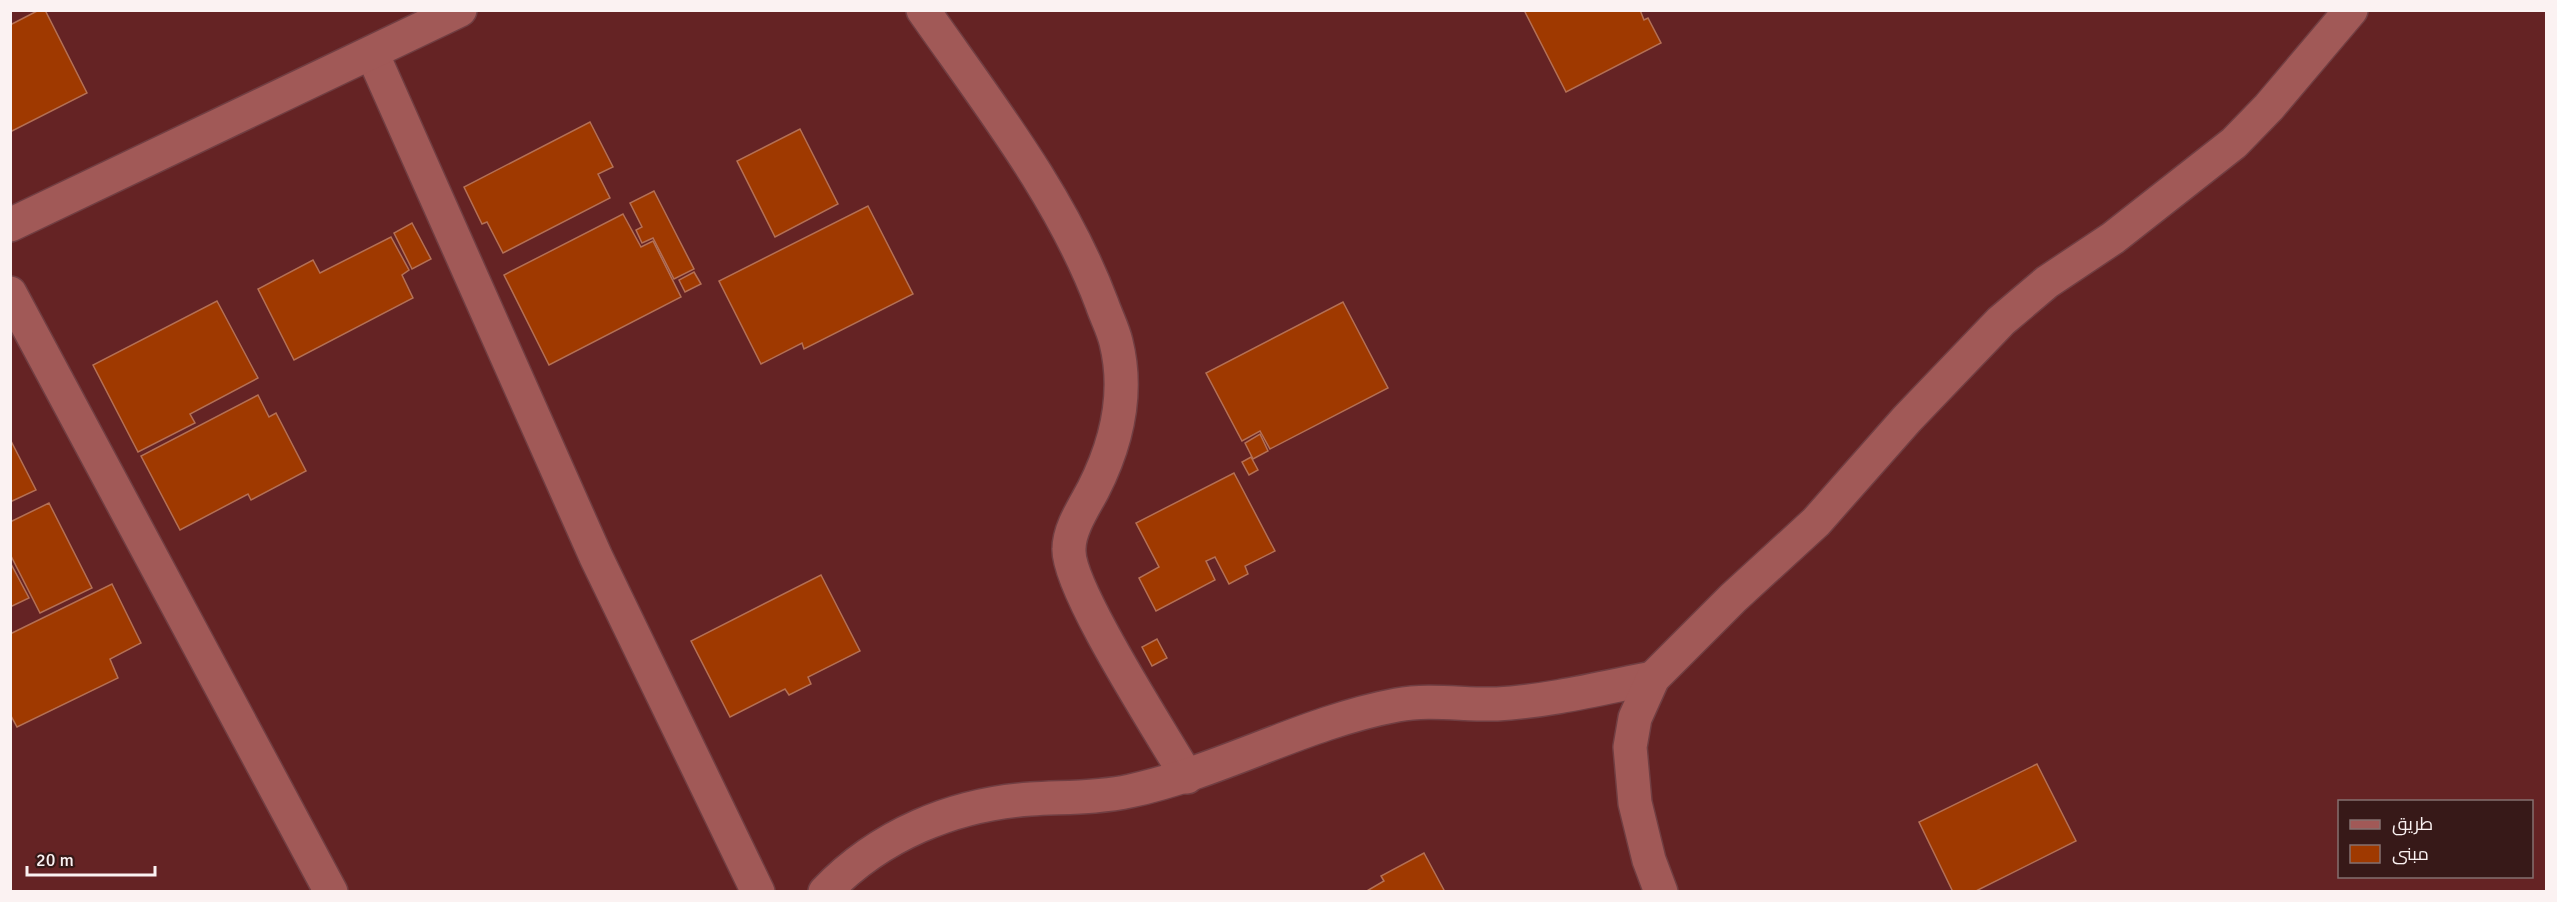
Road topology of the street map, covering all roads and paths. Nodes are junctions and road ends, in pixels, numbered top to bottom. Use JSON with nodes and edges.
{"nodes":[{"id":1,"x":460,"y":10,"type":"edge"},
{"id":2,"x":923,"y":10,"type":"edge"},
{"id":3,"x":2351,"y":10,"type":"edge"},
{"id":4,"x":372,"y":53,"type":"junction"},
{"id":5,"x":10,"y":225,"type":"edge"},
{"id":6,"x":10,"y":293,"type":"edge"},
{"id":7,"x":1653,"y":678,"type":"junction"},
{"id":8,"x":1187,"y":777,"type":"junction"},
{"id":9,"x":331,"y":891,"type":"edge"},
{"id":10,"x":758,"y":891,"type":"edge"},
{"id":11,"x":825,"y":891,"type":"edge"},
{"id":12,"x":1661,"y":891,"type":"edge"}],
"edges":[{"from":1,"to":4,"type":"street"},
{"from":2,"to":8,"type":"street"},
{"from":3,"to":7,"type":"street"},
{"from":4,"to":5,"type":"street"},
{"from":4,"to":10,"type":"street"},
{"from":6,"to":9,"type":"street"},
{"from":7,"to":8,"type":"street"},
{"from":7,"to":12,"type":"street"},
{"from":8,"to":11,"type":"street"}]}
